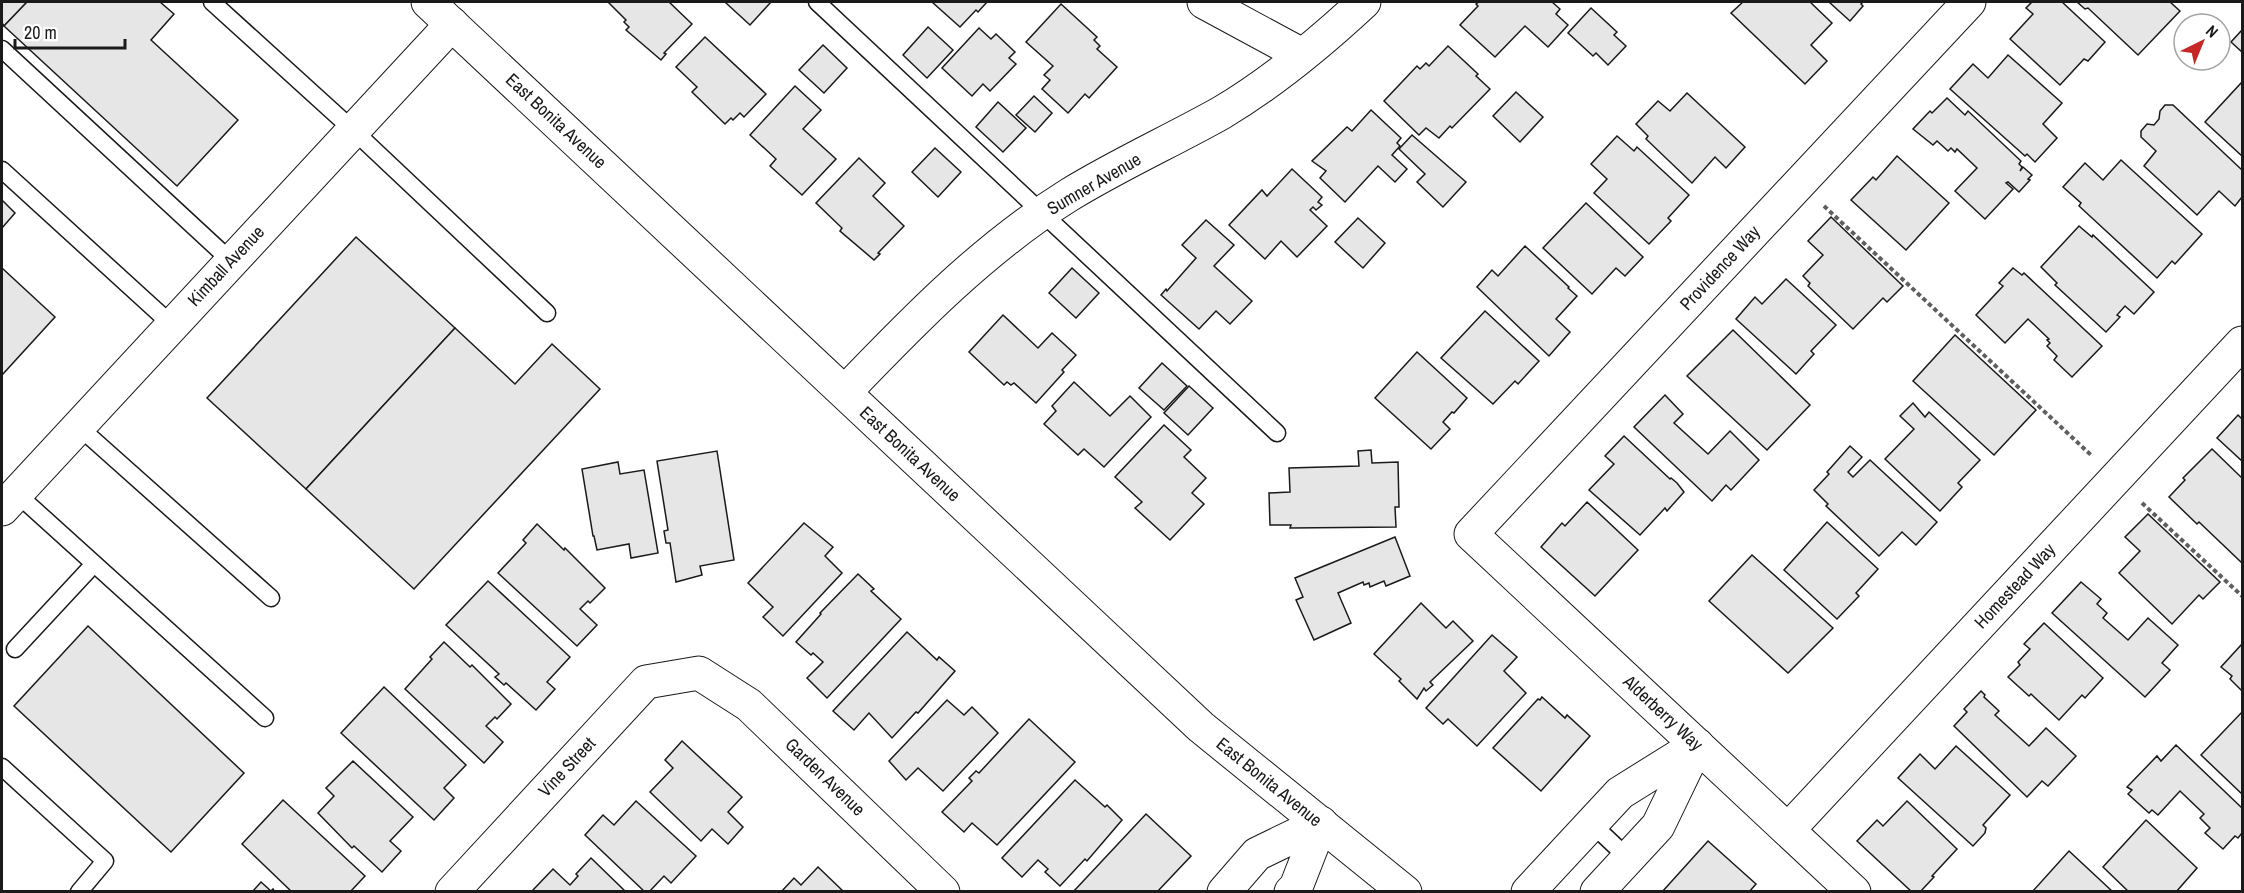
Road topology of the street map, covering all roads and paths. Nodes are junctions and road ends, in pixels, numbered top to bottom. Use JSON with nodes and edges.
{"nodes":[{"id":1,"x":212,"y":2,"type":"edge"},
{"id":2,"x":428,"y":2,"type":"edge"},
{"id":3,"x":817,"y":2,"type":"edge"},
{"id":4,"x":1204,"y":2,"type":"edge"},
{"id":5,"x":1364,"y":2,"type":"edge"},
{"id":6,"x":1969,"y":2,"type":"edge"},
{"id":7,"x":452,"y":24,"type":"junction"},
{"id":8,"x":2,"y":49,"type":"edge"},
{"id":9,"x":1302,"y":55,"type":"junction"},
{"id":10,"x":353,"y":130,"type":"junction"},
{"id":11,"x":2,"y":170,"type":"edge"},
{"id":12,"x":1799,"y":183,"type":"junction"},
{"id":13,"x":1042,"y":214,"type":"junction"},
{"id":14,"x":231,"y":261,"type":"junction"},
{"id":15,"x":547,"y":313,"type":"dead end"},
{"id":16,"x":172,"y":325,"type":"junction"},
{"id":17,"x":2242,"y":343,"type":"edge"},
{"id":18,"x":845,"y":392,"type":"junction"},
{"id":19,"x":78,"y":426,"type":"junction"},
{"id":20,"x":1277,"y":433,"type":"dead end"},
{"id":21,"x":2116,"y":478,"type":"junction"},
{"id":22,"x":9,"y":501,"type":"edge"},
{"id":23,"x":1472,"y":534,"type":"joint"},
{"id":24,"x":94,"y":564,"type":"junction"},
{"id":25,"x":2242,"y":596,"type":"edge"},
{"id":26,"x":271,"y":598,"type":"dead end"},
{"id":27,"x":15,"y":649,"type":"dead end"},
{"id":28,"x":699,"y":673,"type":"joint"},
{"id":29,"x":265,"y":718,"type":"dead end"},
{"id":30,"x":1697,"y":746,"type":"junction"},
{"id":31,"x":2,"y":767,"type":"edge"},
{"id":32,"x":1321,"y":823,"type":"junction"},
{"id":33,"x":1592,"y":824,"type":"junction"},
{"id":34,"x":1788,"y":830,"type":"junction"},
{"id":35,"x":1628,"y":858,"type":"junction"},
{"id":36,"x":79,"y":891,"type":"edge"},
{"id":37,"x":452,"y":891,"type":"edge"},
{"id":38,"x":943,"y":891,"type":"edge"},
{"id":39,"x":1224,"y":891,"type":"edge"},
{"id":40,"x":1291,"y":891,"type":"edge"},
{"id":41,"x":1405,"y":891,"type":"edge"},
{"id":42,"x":1528,"y":891,"type":"edge"},
{"id":43,"x":1597,"y":891,"type":"edge"},
{"id":44,"x":1854,"y":891,"type":"edge"}],
"edges":[{"from":1,"to":10,"type":"lane"},
{"from":2,"to":7,"type":"street","name":"East Bonita Avenue"},
{"from":3,"to":13,"type":"lane"},
{"from":4,"to":9,"type":"street"},
{"from":5,"to":9,"type":"street","name":"Sumner Avenue"},
{"from":6,"to":12,"type":"street","name":"Providence Way"},
{"from":7,"to":10,"type":"street","name":"Kimball Avenue"},
{"from":7,"to":18,"type":"street","name":"East Bonita Avenue"},
{"from":8,"to":14,"type":"lane"},
{"from":9,"to":13,"type":"street","name":"Sumner Avenue"},
{"from":10,"to":14,"type":"street","name":"Kimball Avenue"},
{"from":10,"to":15,"type":"lane"},
{"from":11,"to":16,"type":"lane"},
{"from":12,"to":21,"type":"path"},
{"from":12,"to":23,"type":"street","name":"Providence Way"},
{"from":13,"to":18,"type":"street","name":"Sumner Avenue"},
{"from":13,"to":20,"type":"lane"},
{"from":14,"to":16,"type":"street","name":"Kimball Avenue"},
{"from":16,"to":19,"type":"street","name":"Kimball Avenue"},
{"from":17,"to":21,"type":"street","name":"Homestead Way"},
{"from":18,"to":32,"type":"street","name":"East Bonita Avenue"},
{"from":19,"to":22,"type":"street","name":"Kimball Avenue"},
{"from":19,"to":26,"type":"lane"},
{"from":21,"to":25,"type":"path"},
{"from":21,"to":34,"type":"street","name":"Homestead Way"},
{"from":22,"to":24,"type":"lane"},
{"from":23,"to":30,"type":"street","name":"Alderberry Way"},
{"from":24,"to":27,"type":"lane"},
{"from":24,"to":29,"type":"lane"},
{"from":28,"to":37,"type":"street","name":"Vine Street"},
{"from":28,"to":38,"type":"street","name":"Garden Avenue"},
{"from":30,"to":33,"type":"street"},
{"from":30,"to":34,"type":"street","name":"Alderberry Way"},
{"from":30,"to":35,"type":"street"},
{"from":31,"to":36,"type":"lane"},
{"from":32,"to":39,"type":"street"},
{"from":32,"to":40,"type":"street"},
{"from":32,"to":41,"type":"street","name":"East Bonita Avenue"},
{"from":33,"to":35,"type":"lane"},
{"from":33,"to":42,"type":"street"},
{"from":34,"to":44,"type":"street","name":"Alderberry Way"},
{"from":35,"to":43,"type":"street"}]}
